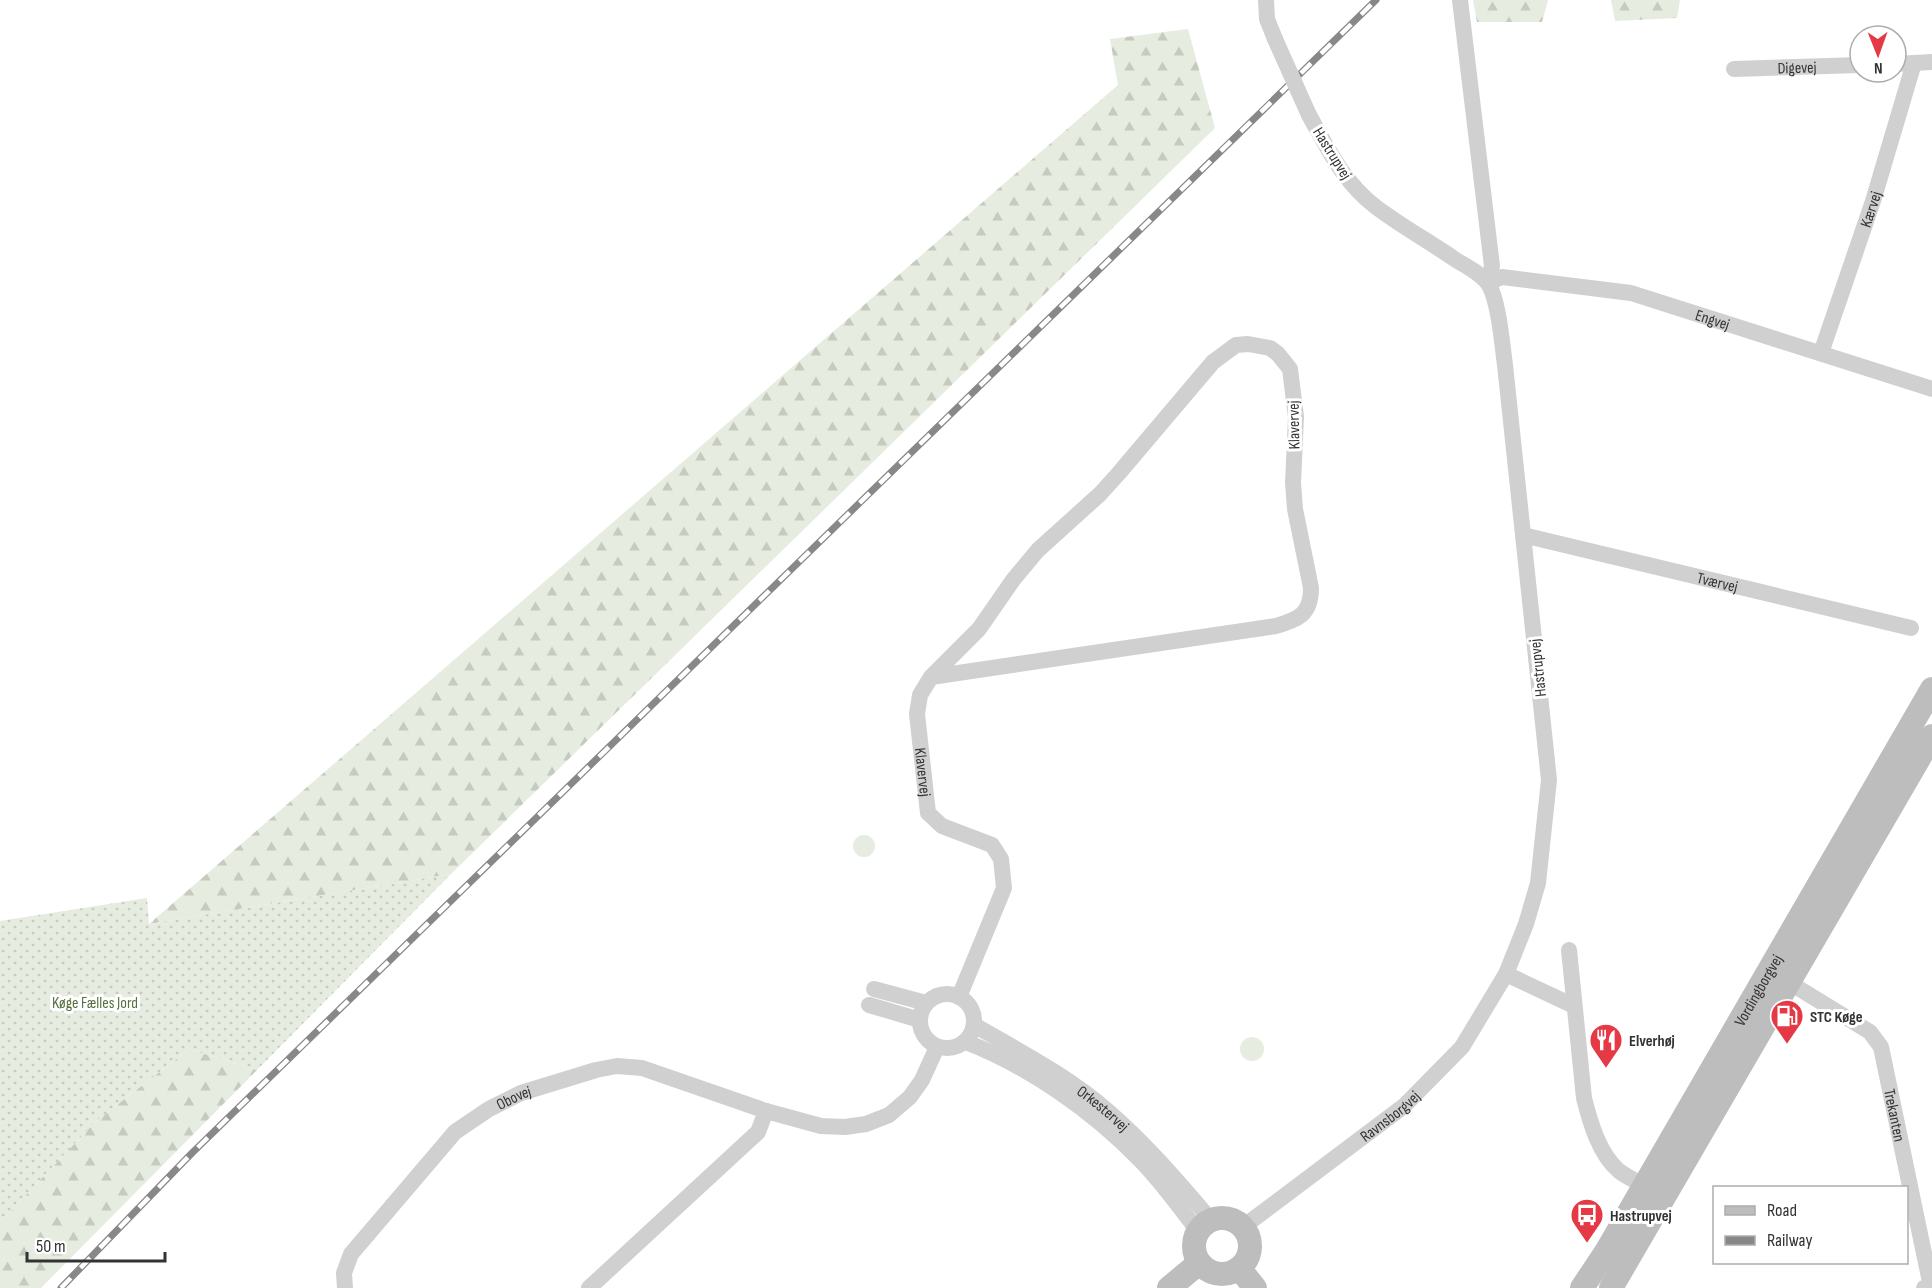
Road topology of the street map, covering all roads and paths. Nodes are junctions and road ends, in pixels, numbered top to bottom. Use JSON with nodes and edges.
{"nodes":[{"id":1,"x":1266,"y":0,"type":"edge"},
{"id":2,"x":1460,"y":0,"type":"edge"},
{"id":3,"x":1932,"y":62,"type":"edge"},
{"id":4,"x":1908,"y":63,"type":"edge"},
{"id":5,"x":1914,"y":63,"type":"junction"},
{"id":6,"x":1848,"y":65,"type":"edge"},
{"id":7,"x":1734,"y":69,"type":"dead end"},
{"id":8,"x":1488,"y":283,"type":"junction"},
{"id":9,"x":1821,"y":353,"type":"junction"},
{"id":10,"x":1932,"y":389,"type":"edge"},
{"id":11,"x":1523,"y":535,"type":"junction"},
{"id":12,"x":1911,"y":628,"type":"dead end"},
{"id":13,"x":931,"y":677,"type":"junction"},
{"id":14,"x":1932,"y":689,"type":"edge"},
{"id":15,"x":1932,"y":736,"type":"edge"},
{"id":16,"x":1569,"y":950,"type":"dead end"},
{"id":17,"x":1506,"y":974,"type":"junction"},
{"id":18,"x":1790,"y":983,"type":"junction"},
{"id":19,"x":959,"y":997,"type":"junction"},
{"id":20,"x":926,"y":1003,"type":"junction"},
{"id":21,"x":1574,"y":1006,"type":"junction"},
{"id":22,"x":920,"y":1020,"type":"junction"},
{"id":23,"x":974,"y":1024,"type":"junction"},
{"id":24,"x":966,"y":1042,"type":"junction"},
{"id":25,"x":937,"y":1047,"type":"junction"},
{"id":26,"x":766,"y":1111,"type":"junction"},
{"id":27,"x":1644,"y":1186,"type":"junction"},
{"id":28,"x":1204,"y":1225,"type":"junction"},
{"id":29,"x":1243,"y":1227,"type":"junction"},
{"id":30,"x":1199,"y":1263,"type":"junction"},
{"id":31,"x":1239,"y":1268,"type":"junction"},
{"id":32,"x":345,"y":1288,"type":"edge"},
{"id":33,"x":589,"y":1288,"type":"edge"},
{"id":34,"x":1169,"y":1288,"type":"edge"},
{"id":35,"x":1255,"y":1288,"type":"edge"},
{"id":36,"x":1582,"y":1288,"type":"edge"},
{"id":37,"x":1612,"y":1288,"type":"edge"},
{"id":38,"x":1924,"y":1288,"type":"edge"}],
"edges":[{"from":1,"to":8,"type":"street","name":"Hastrupvej","bridge":true},
{"from":2,"to":8,"type":"street","name":"Hastrupvej"},
{"from":3,"to":5,"type":"street"},
{"from":4,"to":5,"type":"street"},
{"from":5,"to":9,"type":"street","name":"Kærvej"},
{"from":6,"to":7,"type":"street","name":"Digevej"},
{"from":8,"to":9,"type":"street","name":"Engvej"},
{"from":8,"to":11,"type":"street","name":"Hastrupvej"},
{"from":9,"to":10,"type":"street","name":"Engvej"},
{"from":11,"to":12,"type":"street","name":"Tværvej"},
{"from":11,"to":17,"type":"street","name":"Hastrupvej"},
{"from":13,"to":13,"type":"street","name":"Klavervej"},
{"from":13,"to":19,"type":"street","name":"Klavervej"},
{"from":14,"to":27,"type":"main road","name":"Vordingborgvej"},
{"from":15,"to":18,"type":"main road","name":"Vordingborgvej"},
{"from":16,"to":21,"type":"street"},
{"from":17,"to":21,"type":"street"},
{"from":17,"to":29,"type":"street","name":"Ravnsborgvej"},
{"from":18,"to":37,"type":"main road","name":"Vordingborgvej"},
{"from":18,"to":38,"type":"street","name":"Trekanten"},
{"from":19,"to":20,"type":"street"},
{"from":19,"to":23,"type":"street"},
{"from":20,"to":22,"type":"street"},
{"from":20,"to":22,"type":"street"},
{"from":21,"to":27,"type":"street"},
{"from":22,"to":25,"type":"street"},
{"from":23,"to":24,"type":"street"},
{"from":23,"to":28,"type":"street","name":"Orkestervej"},
{"from":24,"to":25,"type":"street"},
{"from":24,"to":28,"type":"street","name":"Orkestervej"},
{"from":25,"to":26,"type":"street","name":"Obovej"},
{"from":26,"to":32,"type":"street","name":"Obovej"},
{"from":26,"to":33,"type":"street"},
{"from":27,"to":36,"type":"main road","name":"Vordingborgvej"},
{"from":28,"to":29,"type":"main road"},
{"from":28,"to":30,"type":"main road"},
{"from":29,"to":31,"type":"main road"},
{"from":30,"to":31,"type":"main road"},
{"from":30,"to":34,"type":"main road"},
{"from":31,"to":35,"type":"main road"}]}
